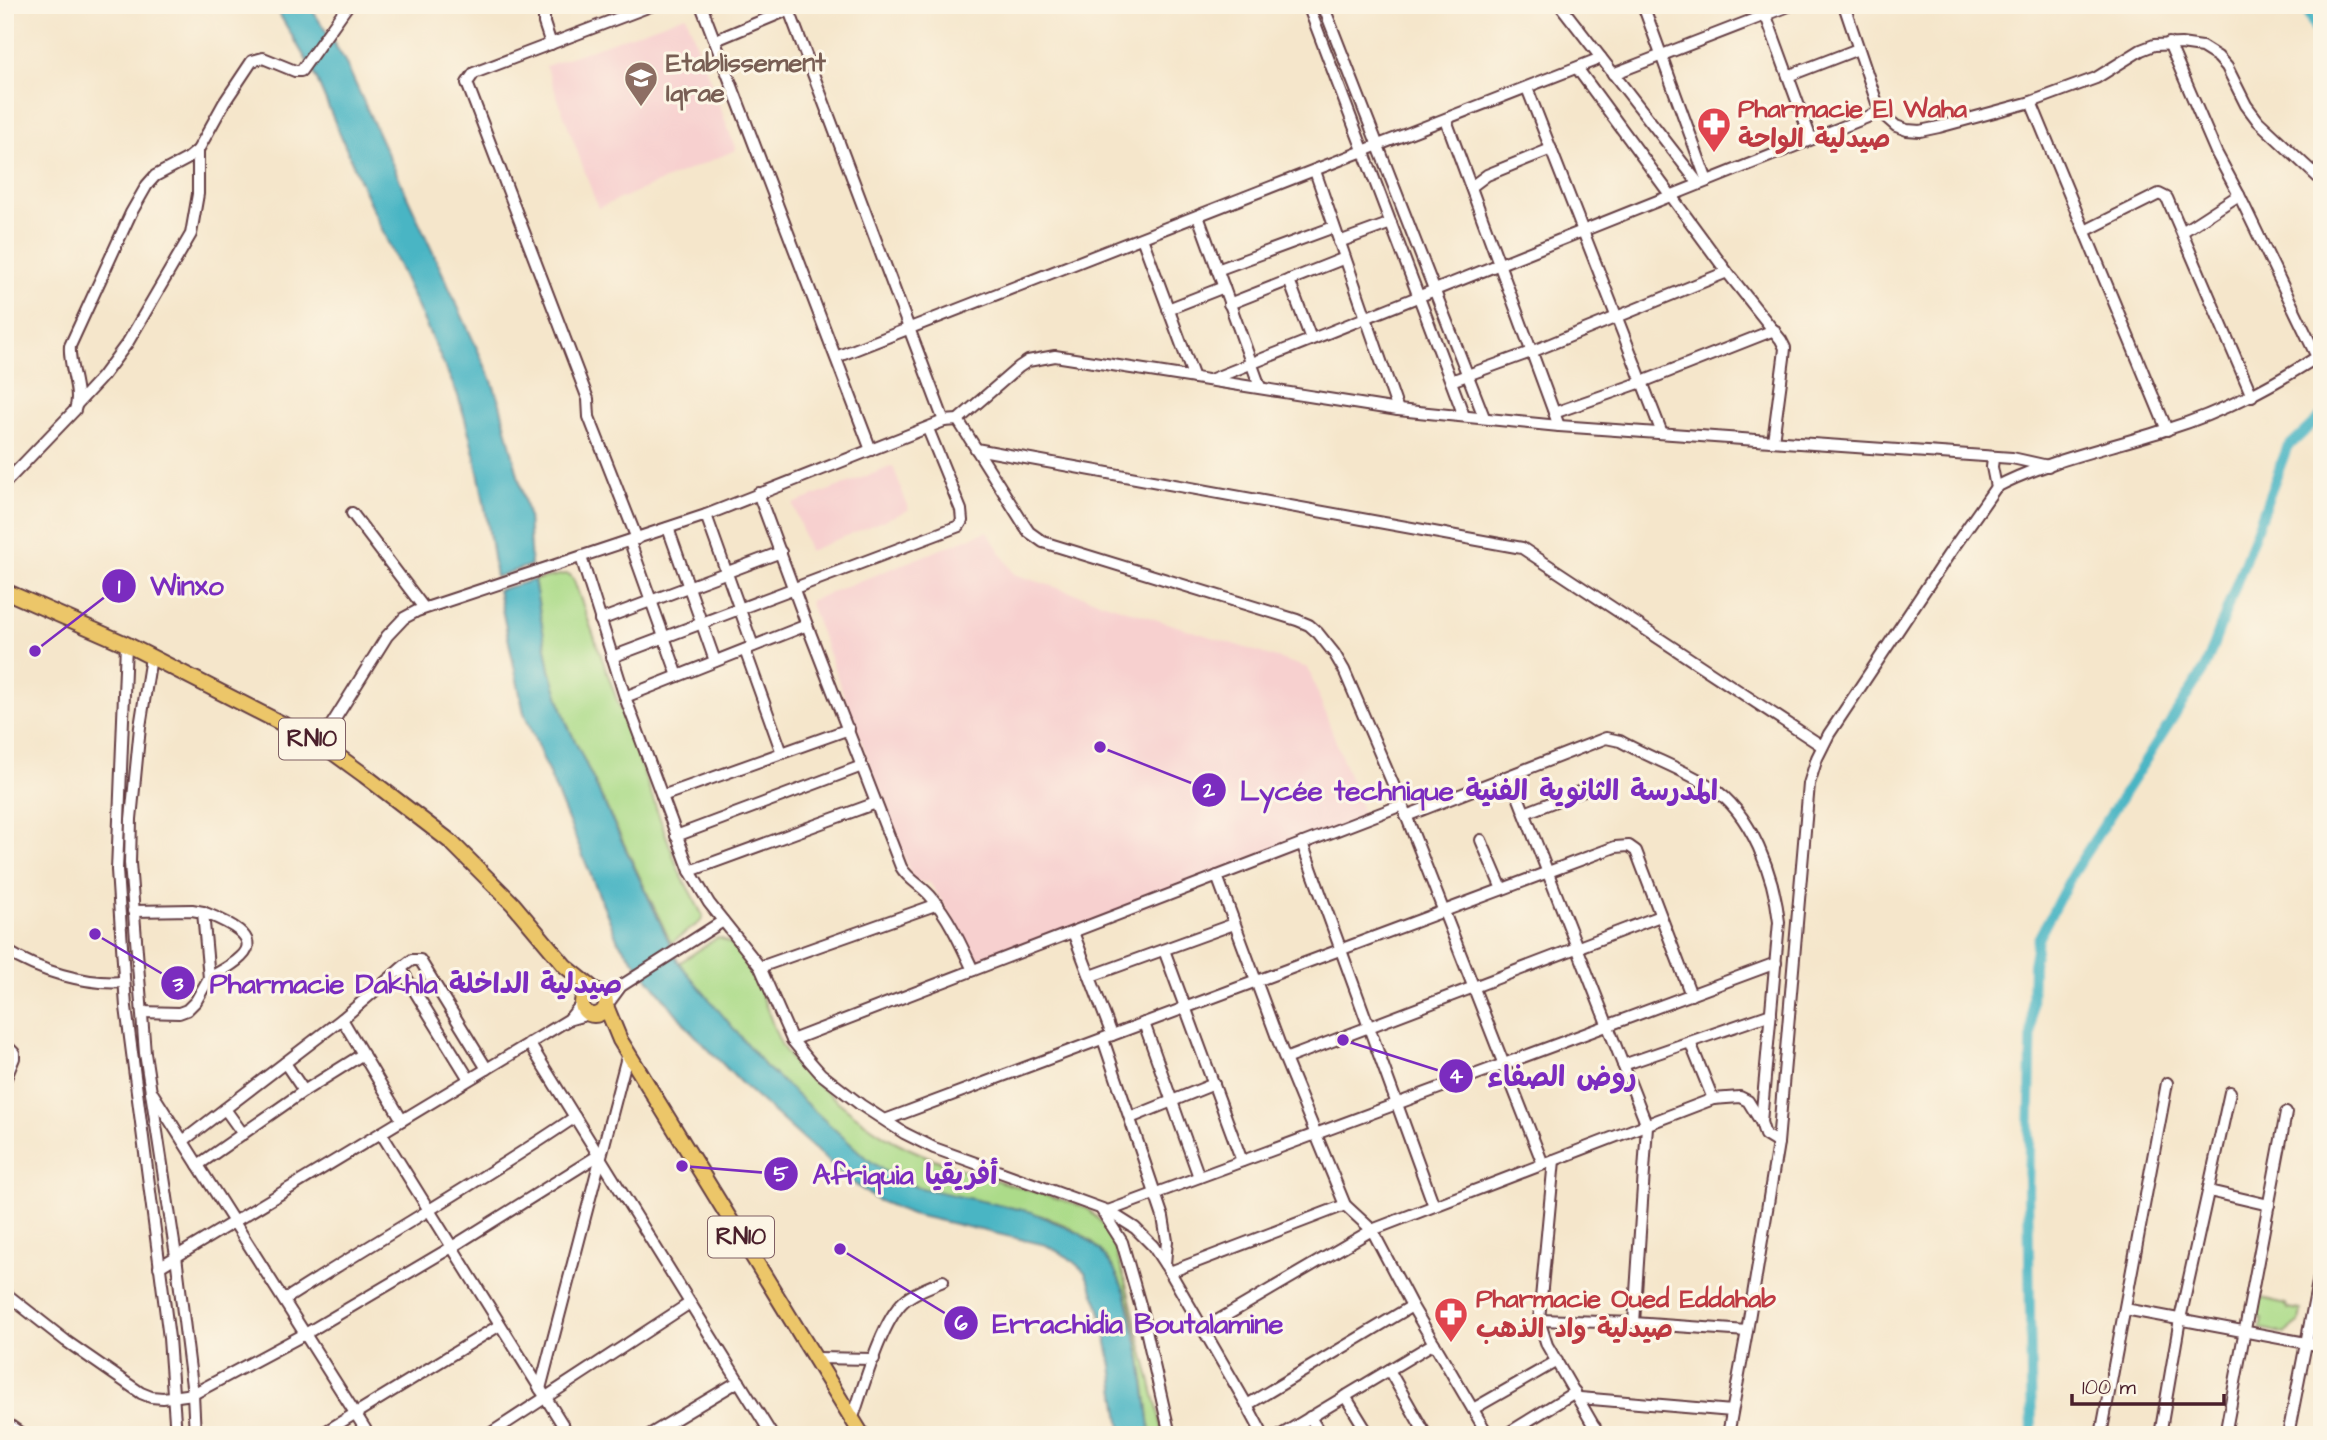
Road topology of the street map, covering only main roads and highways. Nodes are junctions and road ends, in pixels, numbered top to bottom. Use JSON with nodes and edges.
{"nodes":[{"id":1,"x":5,"y":591,"type":"edge"},
{"id":2,"x":565,"y":966,"type":"junction"},
{"id":3,"x":597,"y":991,"type":"junction"},
{"id":4,"x":606,"y":1005,"type":"junction"},
{"id":5,"x":586,"y":1008,"type":"junction"},
{"id":6,"x":620,"y":1040,"type":"junction"},
{"id":7,"x":862,"y":1435,"type":"edge"}],
"edges":[{"from":1,"to":2,"type":"main road","number":"RN10"},
{"from":2,"to":3,"type":"main road","number":"RN10"},
{"from":2,"to":5,"type":"main road","number":"RN10"},
{"from":3,"to":4,"type":"main road","number":"RN10"},
{"from":3,"to":5,"type":"main road"},
{"from":4,"to":5,"type":"main road"},
{"from":4,"to":6,"type":"main road","number":"RN10"},
{"from":5,"to":6,"type":"main road","number":"RN10"},
{"from":6,"to":7,"type":"main road","number":"RN10"}]}
